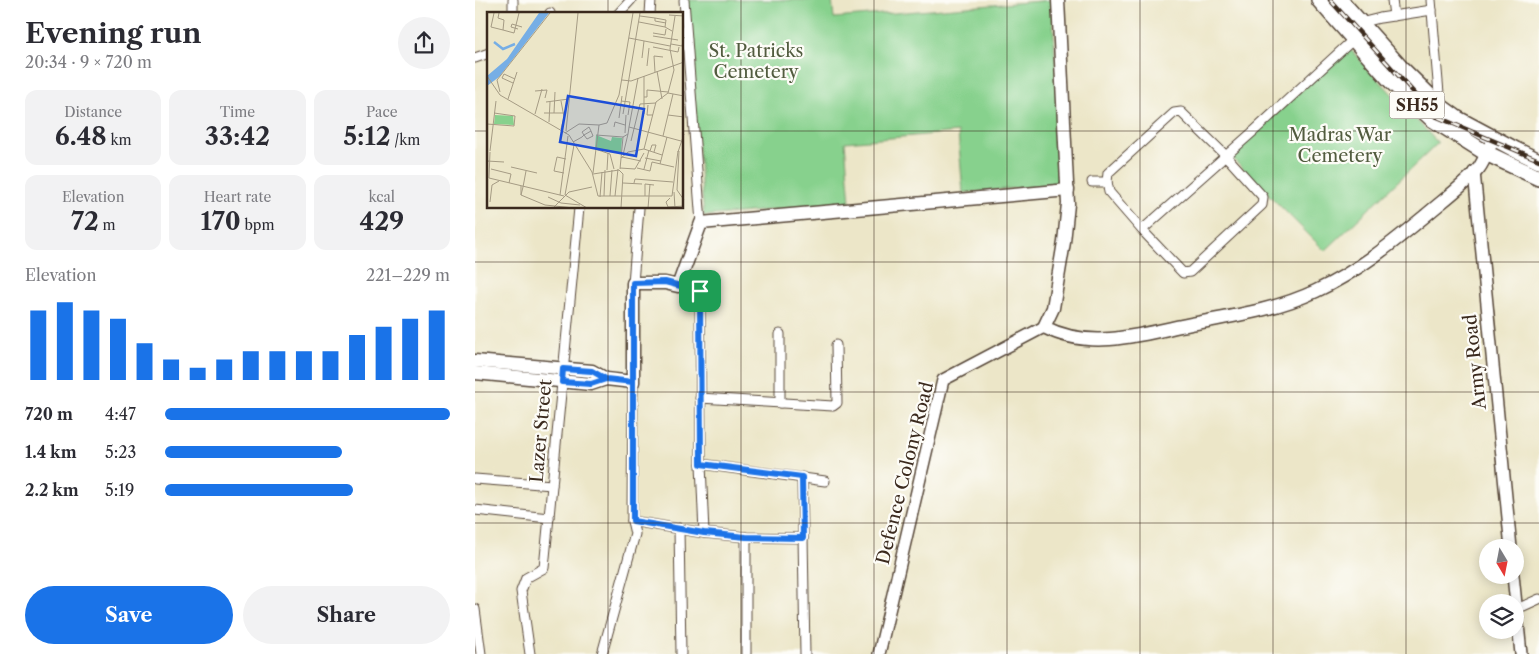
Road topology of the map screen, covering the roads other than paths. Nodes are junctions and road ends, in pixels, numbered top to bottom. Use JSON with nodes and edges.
{"nodes":[{"id":1,"x":631,"y":0,"type":"edge"},
{"id":2,"x":684,"y":0,"type":"edge"},
{"id":3,"x":1058,"y":0,"type":"edge"},
{"id":4,"x":1319,"y":0,"type":"edge"},
{"id":5,"x":1391,"y":0,"type":"edge"},
{"id":6,"x":1431,"y":0,"type":"edge"},
{"id":7,"x":1341,"y":1,"type":"edge"},
{"id":8,"x":1431,"y":10,"type":"junction"},
{"id":9,"x":620,"y":12,"type":"edge"},
{"id":10,"x":1394,"y":16,"type":"junction"},
{"id":11,"x":1360,"y":31,"type":"junction"},
{"id":12,"x":487,"y":54,"type":"edge"},
{"id":13,"x":475,"y":58,"type":"edge"},
{"id":14,"x":1440,"y":106,"type":"junction"},
{"id":15,"x":1494,"y":139,"type":"junction"},
{"id":16,"x":1487,"y":153,"type":"junction"},
{"id":17,"x":1226,"y":156,"type":"junction"},
{"id":18,"x":1539,"y":160,"type":"edge"},
{"id":19,"x":1474,"y":172,"type":"junction"},
{"id":20,"x":1539,"y":178,"type":"edge"},
{"id":21,"x":1092,"y":182,"type":"dead end"},
{"id":22,"x":1107,"y":182,"type":"junction"},
{"id":23,"x":1068,"y":190,"type":"junction"},
{"id":24,"x":579,"y":209,"type":"edge"},
{"id":25,"x":639,"y":209,"type":"edge"},
{"id":26,"x":701,"y":223,"type":"junction"},
{"id":27,"x":1142,"y":230,"type":"junction"},
{"id":28,"x":633,"y":283,"type":"junction"},
{"id":29,"x":678,"y":286,"type":"junction"},
{"id":30,"x":1044,"y":327,"type":"junction"},
{"id":31,"x":781,"y":334,"type":"dead end"},
{"id":32,"x":836,"y":345,"type":"dead end"},
{"id":33,"x":475,"y":361,"type":"edge"},
{"id":34,"x":475,"y":372,"type":"edge"},
{"id":35,"x":562,"y":375,"type":"junction"},
{"id":36,"x":633,"y":382,"type":"junction"},
{"id":37,"x":700,"y":398,"type":"junction"},
{"id":38,"x":780,"y":403,"type":"junction"},
{"id":39,"x":701,"y":464,"type":"junction"},
{"id":40,"x":802,"y":477,"type":"junction"},
{"id":41,"x":475,"y":479,"type":"edge"},
{"id":42,"x":825,"y":481,"type":"dead end"},
{"id":43,"x":552,"y":485,"type":"junction"},
{"id":44,"x":475,"y":510,"type":"edge"},
{"id":45,"x":549,"y":518,"type":"junction"},
{"id":46,"x":633,"y":521,"type":"junction"},
{"id":47,"x":679,"y":528,"type":"junction"},
{"id":48,"x":704,"y":533,"type":"junction"},
{"id":49,"x":746,"y":537,"type":"junction"},
{"id":50,"x":803,"y":538,"type":"junction"},
{"id":51,"x":1510,"y":539,"type":"edge"},
{"id":52,"x":1539,"y":599,"type":"edge"},
{"id":53,"x":1524,"y":606,"type":"edge"},
{"id":54,"x":475,"y":610,"type":"edge"},
{"id":55,"x":1520,"y":639,"type":"edge"},
{"id":56,"x":481,"y":654,"type":"edge"},
{"id":57,"x":530,"y":654,"type":"edge"},
{"id":58,"x":601,"y":654,"type":"edge"},
{"id":59,"x":681,"y":654,"type":"edge"},
{"id":60,"x":746,"y":654,"type":"edge"},
{"id":61,"x":805,"y":654,"type":"edge"},
{"id":62,"x":879,"y":654,"type":"edge"},
{"id":63,"x":1521,"y":654,"type":"edge"}],
"edges":[{"from":1,"to":9,"type":"street"},
{"from":2,"to":26,"type":"street"},
{"from":3,"to":23,"type":"main road"},
{"from":4,"to":11,"type":"main road","number":"SH55"},
{"from":5,"to":10,"type":"street"},
{"from":6,"to":8,"type":"street"},
{"from":7,"to":11,"type":"main road","number":"SH55"},
{"from":8,"to":10,"type":"street"},
{"from":8,"to":14,"type":"street"},
{"from":10,"to":11,"type":"street"},
{"from":11,"to":14,"type":"main road","number":"SH55"},
{"from":11,"to":16,"type":"main road","number":"SH55"},
{"from":11,"to":17,"type":"street"},
{"from":12,"to":13,"type":"street"},
{"from":14,"to":15,"type":"main road","number":"SH55"},
{"from":15,"to":16,"type":"main road"},
{"from":15,"to":18,"type":"main road","number":"SH55"},
{"from":16,"to":19,"type":"main road"},
{"from":16,"to":20,"type":"main road","number":"SH55"},
{"from":17,"to":22,"type":"street"},
{"from":17,"to":27,"type":"street"},
{"from":17,"to":27,"type":"street"},
{"from":19,"to":30,"type":"main road"},
{"from":19,"to":51,"type":"street","name":"Army Road"},
{"from":21,"to":22,"type":"street"},
{"from":22,"to":27,"type":"street"},
{"from":23,"to":26,"type":"main road"},
{"from":23,"to":30,"type":"main road"},
{"from":24,"to":35,"type":"street","name":"Lazer Street"},
{"from":25,"to":28,"type":"street"},
{"from":26,"to":29,"type":"main road"},
{"from":28,"to":29,"type":"main road"},
{"from":28,"to":36,"type":"main road"},
{"from":29,"to":37,"type":"street"},
{"from":30,"to":62,"type":"street","name":"Defence Colony Road"},
{"from":31,"to":38,"type":"street"},
{"from":32,"to":38,"type":"street"},
{"from":33,"to":35,"type":"main road"},
{"from":34,"to":35,"type":"main road"},
{"from":35,"to":36,"type":"main road"},
{"from":35,"to":43,"type":"street","name":"Lazer Street"},
{"from":36,"to":46,"type":"street"},
{"from":37,"to":38,"type":"street"},
{"from":37,"to":39,"type":"street"},
{"from":39,"to":40,"type":"street"},
{"from":39,"to":48,"type":"street"},
{"from":40,"to":42,"type":"street"},
{"from":40,"to":50,"type":"street"},
{"from":41,"to":43,"type":"street"},
{"from":43,"to":45,"type":"street","name":"Lazer Street"},
{"from":44,"to":45,"type":"street"},
{"from":45,"to":57,"type":"street","name":"Lazer Street"},
{"from":46,"to":47,"type":"street"},
{"from":46,"to":58,"type":"street"},
{"from":47,"to":48,"type":"street"},
{"from":47,"to":59,"type":"street"},
{"from":48,"to":49,"type":"street"},
{"from":49,"to":50,"type":"street"},
{"from":49,"to":60,"type":"street"},
{"from":50,"to":61,"type":"street"},
{"from":52,"to":53,"type":"street"},
{"from":54,"to":56,"type":"street"},
{"from":55,"to":63,"type":"street"}]}
